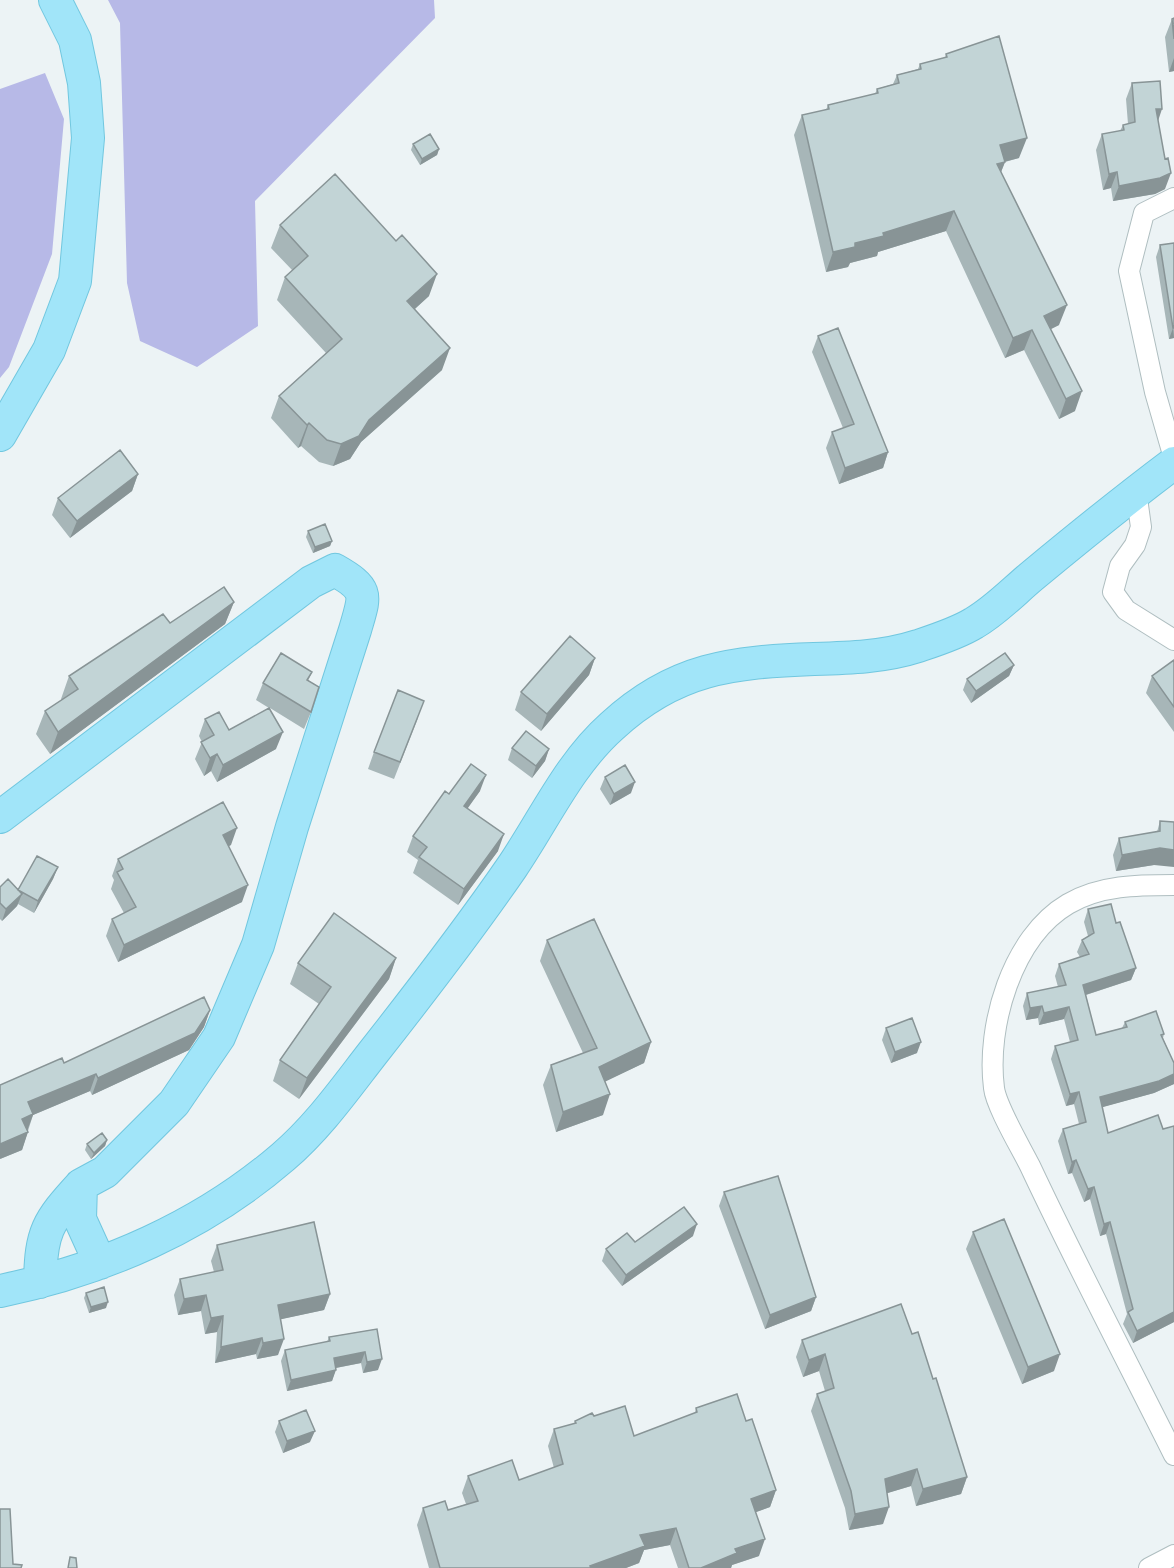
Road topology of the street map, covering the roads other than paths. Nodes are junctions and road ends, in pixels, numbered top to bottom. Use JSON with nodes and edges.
{"nodes":[{"id":1,"x":55,"y":0,"type":"edge"},
{"id":2,"x":1174,"y":198,"type":"edge"},
{"id":3,"x":0,"y":435,"type":"edge"},
{"id":4,"x":1174,"y":458,"type":"edge"},
{"id":5,"x":1174,"y":463,"type":"edge"},
{"id":6,"x":1136,"y":491,"type":"junction"},
{"id":7,"x":1174,"y":640,"type":"edge"},
{"id":8,"x":0,"y":817,"type":"edge"},
{"id":9,"x":1174,"y":885,"type":"edge"},
{"id":10,"x":81,"y":1185,"type":"junction"},
{"id":11,"x":100,"y":1263,"type":"junction"},
{"id":12,"x":40,"y":1282,"type":"junction"},
{"id":13,"x":0,"y":1291,"type":"edge"},
{"id":14,"x":1174,"y":1455,"type":"edge"},
{"id":15,"x":1174,"y":1556,"type":"edge"},
{"id":16,"x":1149,"y":1568,"type":"edge"}],
"edges":[{"from":1,"to":3,"type":"main road"},
{"from":2,"to":4,"type":"street"},
{"from":5,"to":6,"type":"main road"},
{"from":6,"to":7,"type":"street"},
{"from":6,"to":11,"type":"main road"},
{"from":8,"to":10,"type":"main road"},
{"from":9,"to":14,"type":"street"},
{"from":10,"to":11,"type":"main road"},
{"from":10,"to":12,"type":"main road"},
{"from":11,"to":12,"type":"main road"},
{"from":12,"to":13,"type":"main road"},
{"from":15,"to":16,"type":"street"}]}
